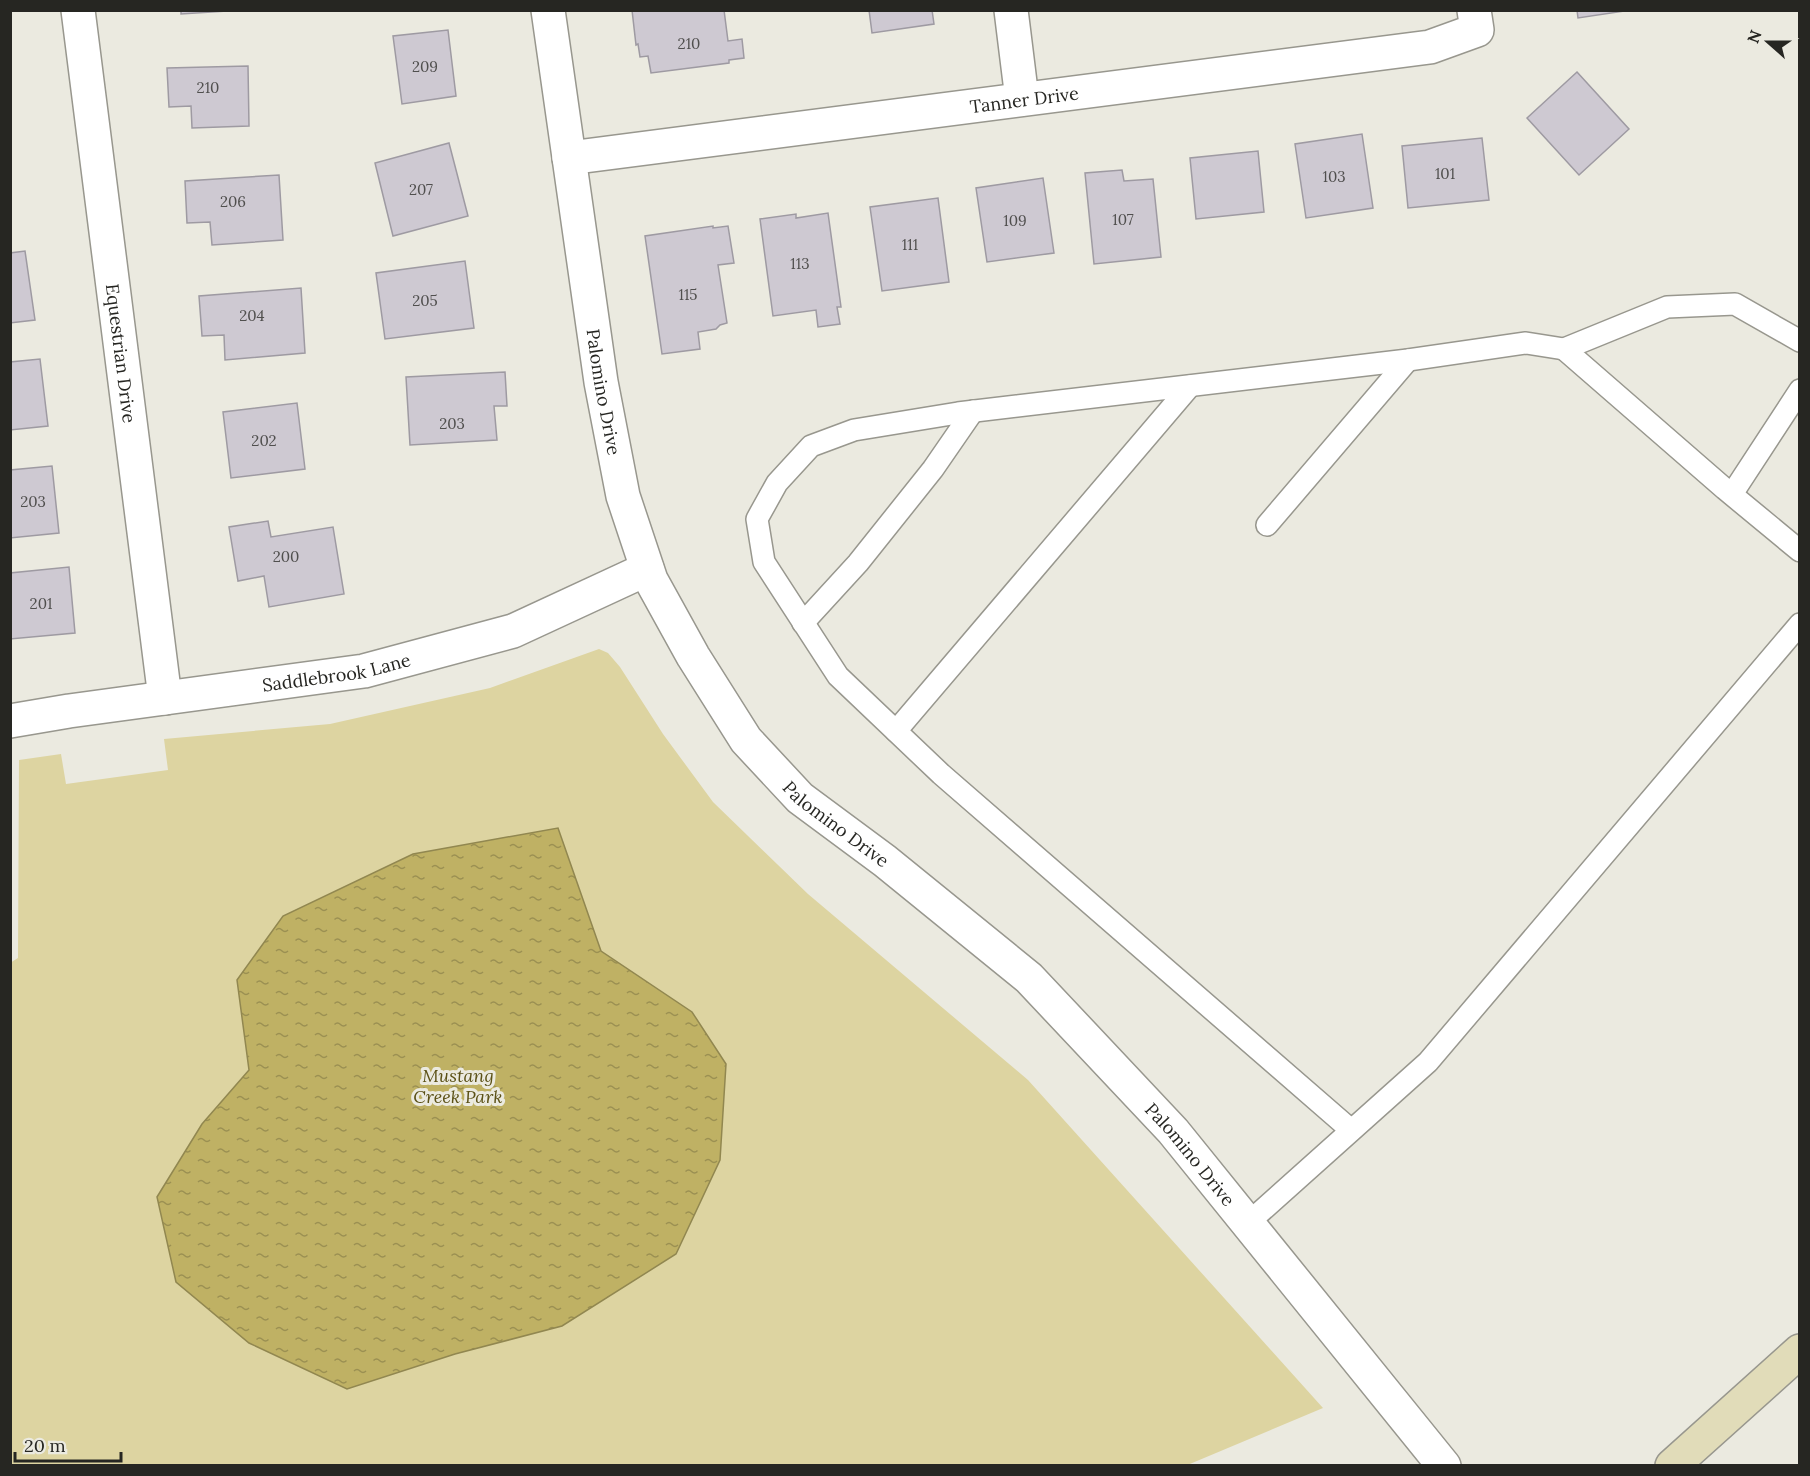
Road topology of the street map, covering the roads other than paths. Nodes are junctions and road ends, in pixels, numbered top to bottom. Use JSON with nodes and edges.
{"nodes":[{"id":1,"x":78,"y":10,"type":"edge"},
{"id":2,"x":548,"y":10,"type":"edge"},
{"id":3,"x":1011,"y":10,"type":"edge"},
{"id":4,"x":1475,"y":20,"type":"edge"},
{"id":5,"x":1022,"y":99,"type":"junction"},
{"id":6,"x":568,"y":158,"type":"junction"},
{"id":7,"x":1800,"y":341,"type":"edge"},
{"id":8,"x":1564,"y":349,"type":"junction"},
{"id":9,"x":1408,"y":360,"type":"junction"},
{"id":10,"x":1190,"y":386,"type":"junction"},
{"id":11,"x":1800,"y":390,"type":"edge"},
{"id":12,"x":973,"y":411,"type":"junction"},
{"id":13,"x":1732,"y":494,"type":"junction"},
{"id":14,"x":1267,"y":525,"type":"dead end"},
{"id":15,"x":1800,"y":550,"type":"edge"},
{"id":16,"x":647,"y":569,"type":"junction"},
{"id":17,"x":803,"y":623,"type":"junction"},
{"id":18,"x":1800,"y":624,"type":"edge"},
{"id":19,"x":165,"y":698,"type":"junction"},
{"id":20,"x":10,"y":721,"type":"edge"},
{"id":21,"x":896,"y":731,"type":"junction"},
{"id":22,"x":1350,"y":1130,"type":"junction"},
{"id":23,"x":1248,"y":1224,"type":"junction"},
{"id":24,"x":1800,"y":1351,"type":"edge"},
{"id":25,"x":1444,"y":1466,"type":"edge"},
{"id":26,"x":1672,"y":1466,"type":"edge"}],
"edges":[{"from":1,"to":19,"type":"street","name":"Equestrian Drive"},
{"from":2,"to":6,"type":"street","name":"Palomino Drive"},
{"from":3,"to":5,"type":"street"},
{"from":4,"to":5,"type":"street","name":"Tanner Drive"},
{"from":5,"to":6,"type":"street","name":"Tanner Drive"},
{"from":6,"to":16,"type":"street","name":"Palomino Drive"},
{"from":7,"to":8,"type":"lane"},
{"from":8,"to":9,"type":"lane"},
{"from":8,"to":13,"type":"lane"},
{"from":9,"to":10,"type":"lane"},
{"from":9,"to":14,"type":"lane"},
{"from":10,"to":12,"type":"lane"},
{"from":10,"to":21,"type":"lane"},
{"from":11,"to":13,"type":"lane"},
{"from":12,"to":17,"type":"lane"},
{"from":12,"to":17,"type":"lane"},
{"from":13,"to":15,"type":"lane"},
{"from":16,"to":19,"type":"street","name":"Saddlebrook Lane"},
{"from":16,"to":23,"type":"street","name":"Palomino Drive"},
{"from":17,"to":21,"type":"lane"},
{"from":18,"to":22,"type":"lane"},
{"from":19,"to":20,"type":"street","name":"Saddlebrook Lane"},
{"from":21,"to":22,"type":"lane"},
{"from":22,"to":23,"type":"lane"},
{"from":23,"to":25,"type":"street","name":"Palomino Drive"},
{"from":24,"to":26,"type":"main road"}]}
